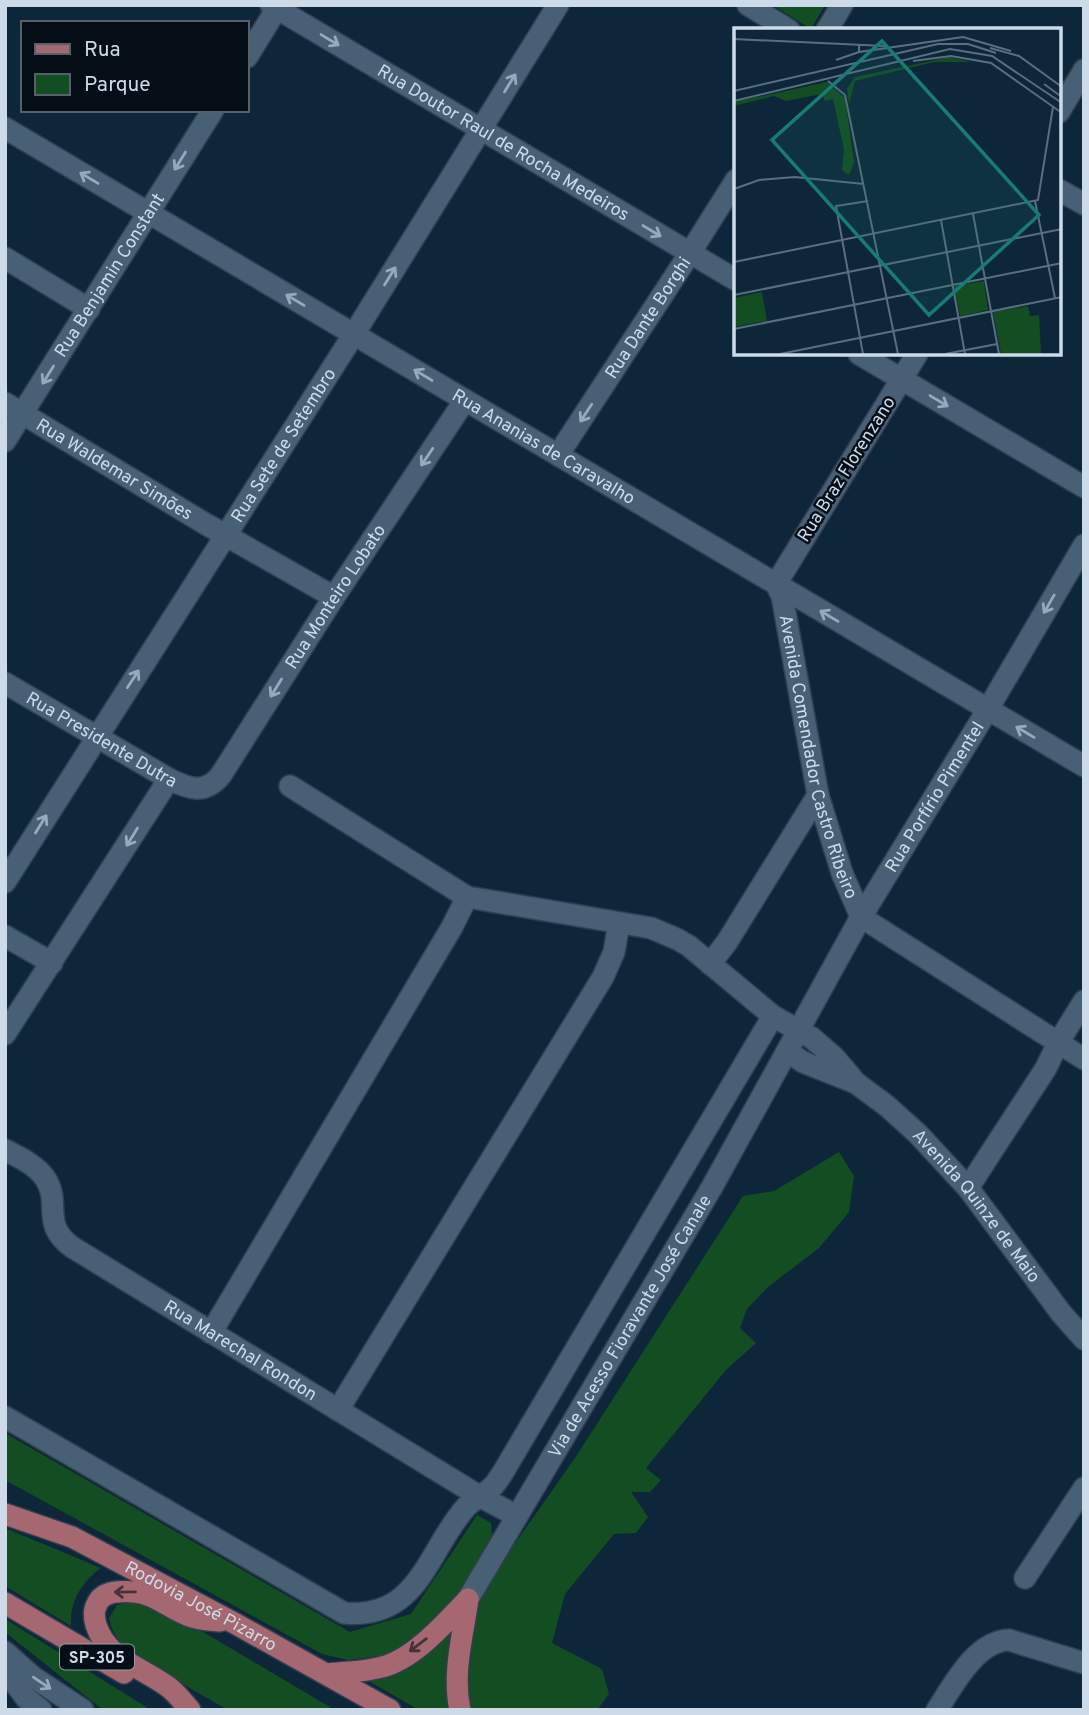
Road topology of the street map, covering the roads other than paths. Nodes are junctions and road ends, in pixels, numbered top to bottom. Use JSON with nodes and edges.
{"nodes":[{"id":1,"x":558,"y":5,"type":"edge"},
{"id":2,"x":748,"y":5,"type":"edge"},
{"id":3,"x":842,"y":5,"type":"edge"},
{"id":4,"x":276,"y":6,"type":"edge"},
{"id":5,"x":786,"y":28,"type":"edge"},
{"id":6,"x":828,"y":28,"type":"edge"},
{"id":7,"x":248,"y":55,"type":"edge"},
{"id":8,"x":1084,"y":70,"type":"edge"},
{"id":9,"x":1061,"y":109,"type":"edge"},
{"id":10,"x":212,"y":112,"type":"edge"},
{"id":11,"x":5,"y":128,"type":"edge"},
{"id":12,"x":481,"y":130,"type":"junction"},
{"id":13,"x":734,"y":183,"type":"edge"},
{"id":14,"x":1061,"y":191,"type":"edge"},
{"id":15,"x":1084,"y":204,"type":"edge"},
{"id":16,"x":148,"y":212,"type":"junction"},
{"id":17,"x":690,"y":254,"type":"junction"},
{"id":18,"x":5,"y":258,"type":"edge"},
{"id":19,"x":734,"y":279,"type":"edge"},
{"id":20,"x":89,"y":309,"type":"junction"},
{"id":21,"x":354,"y":334,"type":"junction"},
{"id":22,"x":861,"y":355,"type":"edge"},
{"id":23,"x":916,"y":355,"type":"edge"},
{"id":24,"x":902,"y":379,"type":"junction"},
{"id":25,"x":465,"y":400,"type":"junction"},
{"id":26,"x":14,"y":408,"type":"edge"},
{"id":27,"x":5,"y":440,"type":"edge"},
{"id":28,"x":558,"y":455,"type":"junction"},
{"id":29,"x":1084,"y":487,"type":"edge"},
{"id":30,"x":225,"y":535,"type":"junction"},
{"id":31,"x":1084,"y":545,"type":"edge"},
{"id":32,"x":776,"y":584,"type":"junction"},
{"id":33,"x":334,"y":597,"type":"junction"},
{"id":34,"x":5,"y":683,"type":"edge"},
{"id":35,"x":988,"y":709,"type":"junction"},
{"id":36,"x":96,"y":737,"type":"junction"},
{"id":37,"x":1084,"y":766,"type":"edge"},
{"id":38,"x":169,"y":779,"type":"junction"},
{"id":39,"x":290,"y":786,"type":"dead end"},
{"id":40,"x":202,"y":790,"type":"joint"},
{"id":41,"x":818,"y":795,"type":"junction"},
{"id":42,"x":5,"y":882,"type":"edge"},
{"id":43,"x":467,"y":897,"type":"junction"},
{"id":44,"x":861,"y":917,"type":"junction"},
{"id":45,"x":620,"y":923,"type":"junction"},
{"id":46,"x":5,"y":936,"type":"edge"},
{"id":47,"x":52,"y":963,"type":"junction"},
{"id":48,"x":710,"y":964,"type":"junction"},
{"id":49,"x":1084,"y":1001,"type":"edge"},
{"id":50,"x":773,"y":1016,"type":"junction"},
{"id":51,"x":798,"y":1030,"type":"junction"},
{"id":52,"x":5,"y":1034,"type":"edge"},
{"id":53,"x":1058,"y":1043,"type":"junction"},
{"id":54,"x":788,"y":1052,"type":"junction"},
{"id":55,"x":1084,"y":1059,"type":"edge"},
{"id":56,"x":856,"y":1083,"type":"junction"},
{"id":57,"x":5,"y":1150,"type":"edge"},
{"id":58,"x":968,"y":1188,"type":"junction"},
{"id":59,"x":212,"y":1333,"type":"junction"},
{"id":60,"x":1084,"y":1339,"type":"edge"},
{"id":61,"x":338,"y":1410,"type":"junction"},
{"id":62,"x":5,"y":1417,"type":"edge"},
{"id":63,"x":1084,"y":1488,"type":"edge"},
{"id":64,"x":479,"y":1496,"type":"junction"},
{"id":65,"x":5,"y":1498,"type":"edge"},
{"id":66,"x":5,"y":1514,"type":"edge"},
{"id":67,"x":517,"y":1517,"type":"junction"},
{"id":68,"x":72,"y":1538,"type":"junction"},
{"id":69,"x":1025,"y":1578,"type":"dead end"},
{"id":70,"x":468,"y":1599,"type":"junction"},
{"id":71,"x":5,"y":1603,"type":"edge"},
{"id":72,"x":236,"y":1624,"type":"junction"},
{"id":73,"x":5,"y":1651,"type":"edge"},
{"id":74,"x":1084,"y":1663,"type":"edge"},
{"id":75,"x":5,"y":1670,"type":"edge"},
{"id":76,"x":327,"y":1674,"type":"junction"},
{"id":77,"x":41,"y":1710,"type":"edge"},
{"id":78,"x":83,"y":1710,"type":"edge"},
{"id":79,"x":188,"y":1710,"type":"edge"},
{"id":80,"x":390,"y":1710,"type":"edge"},
{"id":81,"x":460,"y":1710,"type":"edge"},
{"id":82,"x":937,"y":1710,"type":"edge"}],
"edges":[{"from":12,"to":1,"type":"street","name":"Rua Sete de Setembro","one_way":true},
{"from":2,"to":5,"type":"street"},
{"from":3,"to":6,"type":"street"},
{"from":4,"to":7,"type":"street"},
{"from":4,"to":12,"type":"street","name":"Rua Doutor Raul de Rocha Medeiros","one_way":true},
{"from":8,"to":9,"type":"street"},
{"from":10,"to":16,"type":"street","name":"Rua Benjamin Constant","one_way":true},
{"from":16,"to":11,"type":"street","name":"Rua Ananias de Caravalho","one_way":true},
{"from":12,"to":17,"type":"street","name":"Rua Doutor Raul de Rocha Medeiros","one_way":true},
{"from":21,"to":12,"type":"street","name":"Rua Sete de Setembro","one_way":true},
{"from":13,"to":17,"type":"street","name":"Rua Dante Borghi"},
{"from":14,"to":15,"type":"street"},
{"from":16,"to":20,"type":"street","name":"Rua Benjamin Constant"},
{"from":21,"to":16,"type":"street","name":"Rua Ananias de Caravalho","one_way":true},
{"from":17,"to":19,"type":"street","name":"Rua Doutor Raul de Rocha Medeiros"},
{"from":17,"to":28,"type":"street","name":"Rua Dante Borghi","one_way":true},
{"from":18,"to":20,"type":"street"},
{"from":20,"to":26,"type":"street","name":"Rua Benjamin Constant","one_way":true},
{"from":25,"to":21,"type":"street","name":"Rua Ananias de Caravalho","one_way":true},
{"from":21,"to":30,"type":"street","name":"Rua Sete de Setembro"},
{"from":22,"to":24,"type":"street"},
{"from":23,"to":24,"type":"street","name":"Rua Braz Florenzano"},
{"from":24,"to":29,"type":"street","one_way":true},
{"from":24,"to":32,"type":"street","name":"Rua Braz Florenzano"},
{"from":25,"to":28,"type":"street","name":"Rua Ananias de Caravalho"},
{"from":25,"to":33,"type":"street","name":"Rua Monteiro Lobato","one_way":true},
{"from":26,"to":27,"type":"street","name":"Rua Benjamin Constant"},
{"from":26,"to":30,"type":"street","name":"Rua Waldemar Simões"},
{"from":28,"to":32,"type":"street","name":"Rua Ananias de Caravalho"},
{"from":30,"to":33,"type":"street","name":"Rua Waldemar Simões"},
{"from":36,"to":30,"type":"street","name":"Rua Sete de Setembro","one_way":true},
{"from":31,"to":35,"type":"street","name":"Rua Porfírio Pimentel","one_way":true},
{"from":35,"to":32,"type":"street","name":"Rua Ananias de Caravalho","one_way":true},
{"from":32,"to":41,"type":"street","name":"Avenida Comendador Castro Ribeiro"},
{"from":33,"to":40,"type":"street","name":"Rua Monteiro Lobato","one_way":true},
{"from":34,"to":36,"type":"street","name":"Rua Presidente Dutra"},
{"from":37,"to":35,"type":"street","name":"Rua Ananias de Caravalho","one_way":true},
{"from":35,"to":44,"type":"street","name":"Rua Porfírio Pimentel"},
{"from":36,"to":38,"type":"street","name":"Rua Presidente Dutra"},
{"from":42,"to":36,"type":"street","name":"Rua Sete de Setembro","one_way":true},
{"from":38,"to":40,"type":"street","name":"Rua Presidente Dutra"},
{"from":38,"to":47,"type":"street","one_way":true},
{"from":39,"to":43,"type":"street"},
{"from":41,"to":44,"type":"street","name":"Avenida Comendador Castro Ribeiro"},
{"from":41,"to":48,"type":"street"},
{"from":43,"to":45,"type":"street"},
{"from":43,"to":59,"type":"street"},
{"from":44,"to":51,"type":"street","name":"Rua Porfírio Pimentel"},
{"from":44,"to":53,"type":"street","name":"Avenida Comendador Castro Ribeiro"},
{"from":45,"to":48,"type":"street"},
{"from":45,"to":61,"type":"street"},
{"from":46,"to":47,"type":"street"},
{"from":47,"to":52,"type":"street"},
{"from":48,"to":50,"type":"street"},
{"from":49,"to":53,"type":"street"},
{"from":50,"to":51,"type":"street"},
{"from":50,"to":64,"type":"street"},
{"from":51,"to":54,"type":"street","name":"Rua Porfírio Pimentel"},
{"from":51,"to":56,"type":"street"},
{"from":53,"to":55,"type":"street","name":"Avenida Comendador Castro Ribeiro"},
{"from":53,"to":58,"type":"street"},
{"from":54,"to":56,"type":"street"},
{"from":54,"to":67,"type":"street","name":"Via de Acesso Fioravante José Canale"},
{"from":56,"to":58,"type":"street","name":"Avenida Quinze de Maio"},
{"from":57,"to":59,"type":"street","name":"Rua Marechal Rondon"},
{"from":58,"to":60,"type":"street","name":"Avenida Quinze de Maio"},
{"from":59,"to":61,"type":"street","name":"Rua Marechal Rondon"},
{"from":61,"to":64,"type":"street","name":"Rua Marechal Rondon"},
{"from":62,"to":64,"type":"street"},
{"from":63,"to":69,"type":"street"},
{"from":64,"to":67,"type":"street","name":"Rua Marechal Rondon"},
{"from":65,"to":68,"type":"main road"},
{"from":66,"to":68,"type":"main road","name":"Rodovia José Pizarro"},
{"from":67,"to":70,"type":"street","name":"Via de Acesso Fioravante José Canale"},
{"from":68,"to":72,"type":"main road","name":"Rodovia José Pizarro"},
{"from":70,"to":76,"type":"main road","one_way":true},
{"from":70,"to":81,"type":"main road"},
{"from":71,"to":79,"type":"main road","number":"SP-305"},
{"from":72,"to":76,"type":"main road","name":"Rodovia José Pizarro"},
{"from":72,"to":79,"type":"main road","one_way":true},
{"from":73,"to":78,"type":"street","one_way":true},
{"from":74,"to":82,"type":"street"},
{"from":75,"to":77,"type":"street"},
{"from":76,"to":80,"type":"main road","name":"Rodovia José Pizarro"}]}
